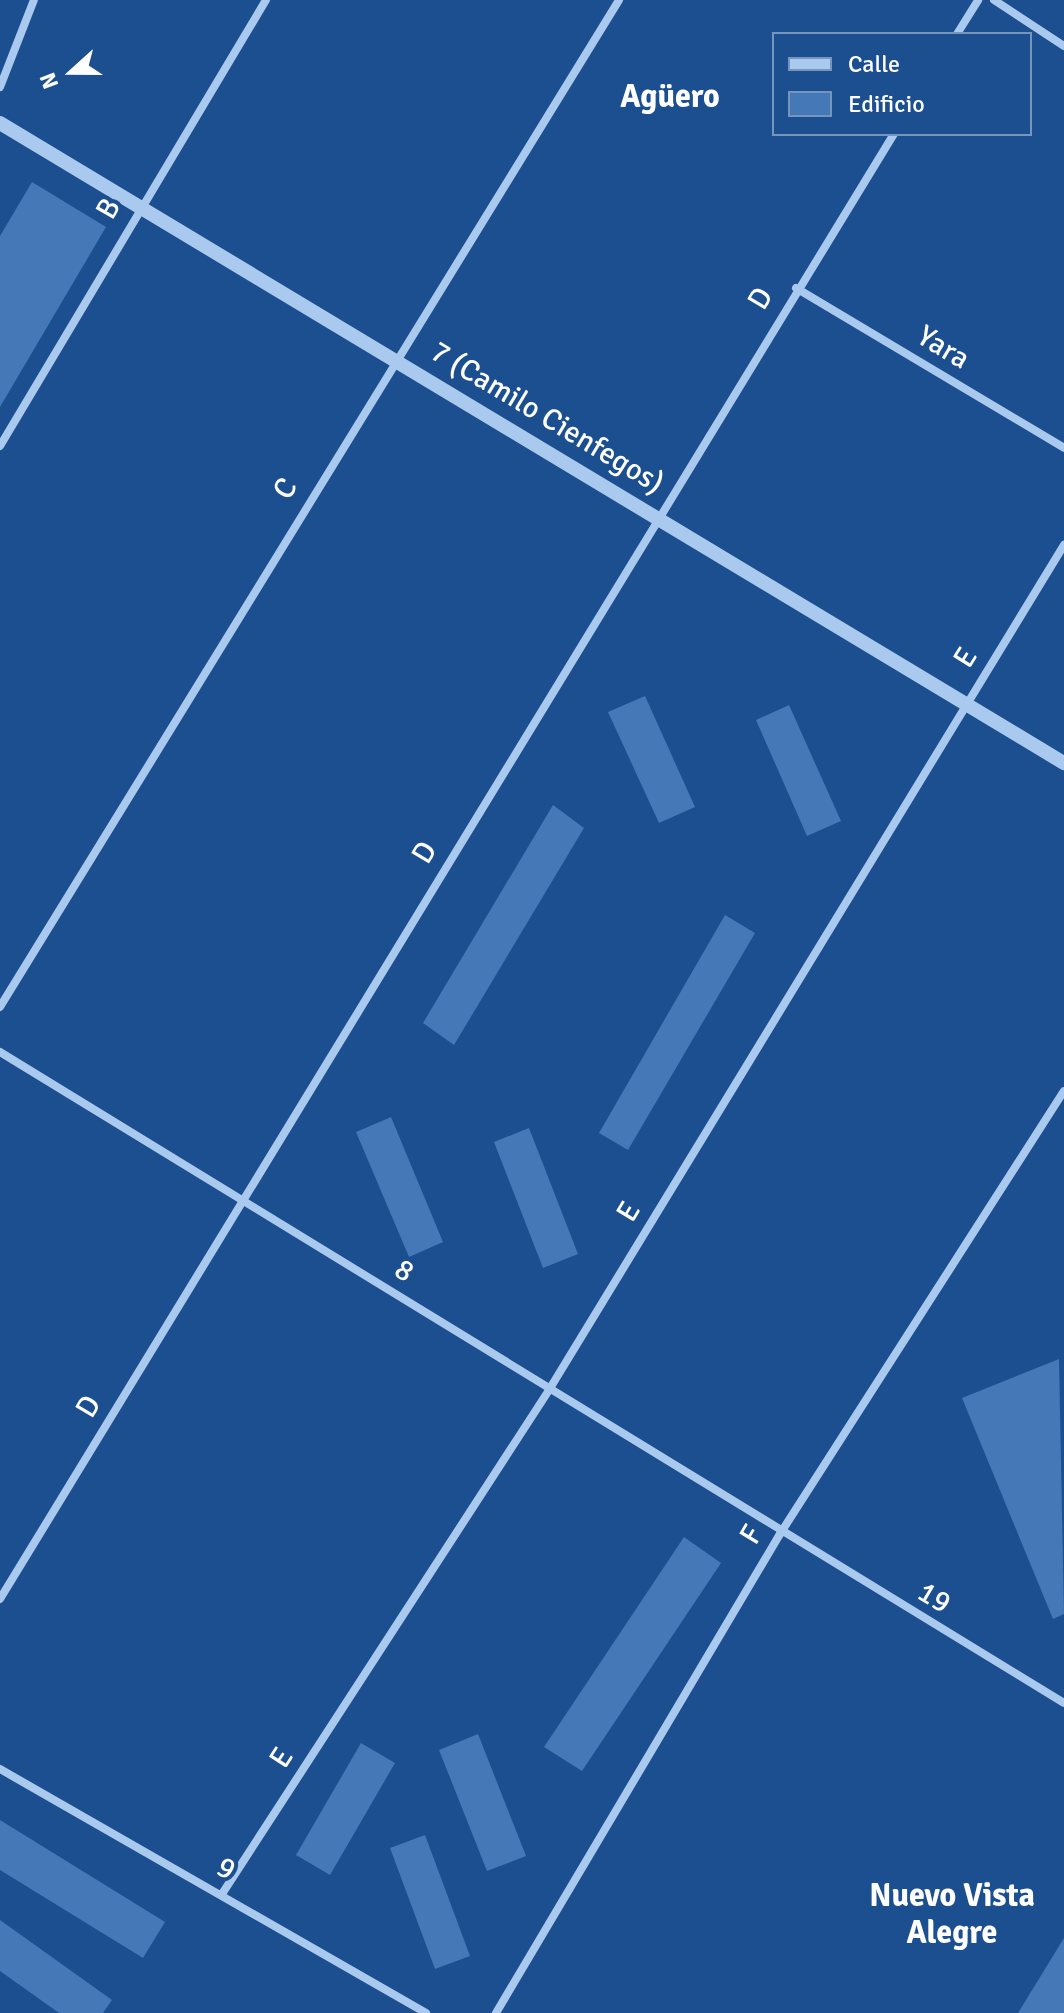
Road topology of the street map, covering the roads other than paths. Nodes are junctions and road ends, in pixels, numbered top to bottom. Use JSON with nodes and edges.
{"nodes":[{"id":1,"x":34,"y":0,"type":"edge"},
{"id":2,"x":266,"y":0,"type":"edge"},
{"id":3,"x":619,"y":0,"type":"edge"},
{"id":4,"x":978,"y":0,"type":"edge"},
{"id":5,"x":994,"y":0,"type":"edge"},
{"id":6,"x":958,"y":32,"type":"edge"},
{"id":7,"x":1064,"y":46,"type":"edge"},
{"id":8,"x":0,"y":87,"type":"edge"},
{"id":9,"x":0,"y":123,"type":"edge"},
{"id":10,"x":893,"y":136,"type":"edge"},
{"id":11,"x":139,"y":205,"type":"junction"},
{"id":12,"x":796,"y":288,"type":"junction"},
{"id":13,"x":394,"y":357,"type":"junction"},
{"id":14,"x":0,"y":446,"type":"edge"},
{"id":15,"x":1064,"y":448,"type":"edge"},
{"id":16,"x":658,"y":515,"type":"junction"},
{"id":17,"x":1064,"y":545,"type":"edge"},
{"id":18,"x":965,"y":706,"type":"junction"},
{"id":19,"x":1064,"y":763,"type":"edge"},
{"id":20,"x":0,"y":1007,"type":"edge"},
{"id":21,"x":0,"y":1052,"type":"edge"},
{"id":22,"x":1064,"y":1091,"type":"edge"},
{"id":23,"x":244,"y":1199,"type":"junction"},
{"id":24,"x":549,"y":1390,"type":"junction"},
{"id":25,"x":780,"y":1534,"type":"junction"},
{"id":26,"x":0,"y":1599,"type":"edge"},
{"id":27,"x":1064,"y":1703,"type":"edge"},
{"id":28,"x":0,"y":1769,"type":"edge"},
{"id":29,"x":222,"y":1894,"type":"junction"},
{"id":30,"x":426,"y":2013,"type":"edge"},
{"id":31,"x":496,"y":2013,"type":"edge"}],
"edges":[{"from":1,"to":8,"type":"street"},
{"from":2,"to":11,"type":"street","name":"B"},
{"from":3,"to":13,"type":"street","name":"C"},
{"from":4,"to":6,"type":"street"},
{"from":5,"to":7,"type":"street"},
{"from":9,"to":11,"type":"street","name":"7 (Camilo Cienfegos)"},
{"from":10,"to":12,"type":"street","name":"D"},
{"from":11,"to":13,"type":"street","name":"7 (Camilo Cienfegos)"},
{"from":11,"to":14,"type":"street","name":"B"},
{"from":12,"to":15,"type":"street","name":"Yara"},
{"from":12,"to":16,"type":"street","name":"D"},
{"from":13,"to":16,"type":"street","name":"7 (Camilo Cienfegos)"},
{"from":13,"to":20,"type":"street","name":"C"},
{"from":16,"to":18,"type":"street","name":"7 (Camilo Cienfegos)"},
{"from":16,"to":23,"type":"street","name":"D"},
{"from":17,"to":18,"type":"street","name":"E"},
{"from":18,"to":19,"type":"street","name":"7 (Camilo Cienfegos)"},
{"from":18,"to":24,"type":"street","name":"E"},
{"from":21,"to":23,"type":"street","name":"8"},
{"from":22,"to":25,"type":"street","name":"F"},
{"from":23,"to":24,"type":"street","name":"8"},
{"from":23,"to":26,"type":"street","name":"D"},
{"from":24,"to":25,"type":"street","name":"8"},
{"from":24,"to":29,"type":"street","name":"E"},
{"from":25,"to":27,"type":"street","name":"19"},
{"from":25,"to":31,"type":"street","name":"F"},
{"from":28,"to":29,"type":"street","name":"9"},
{"from":29,"to":30,"type":"street","name":"9"}]}
